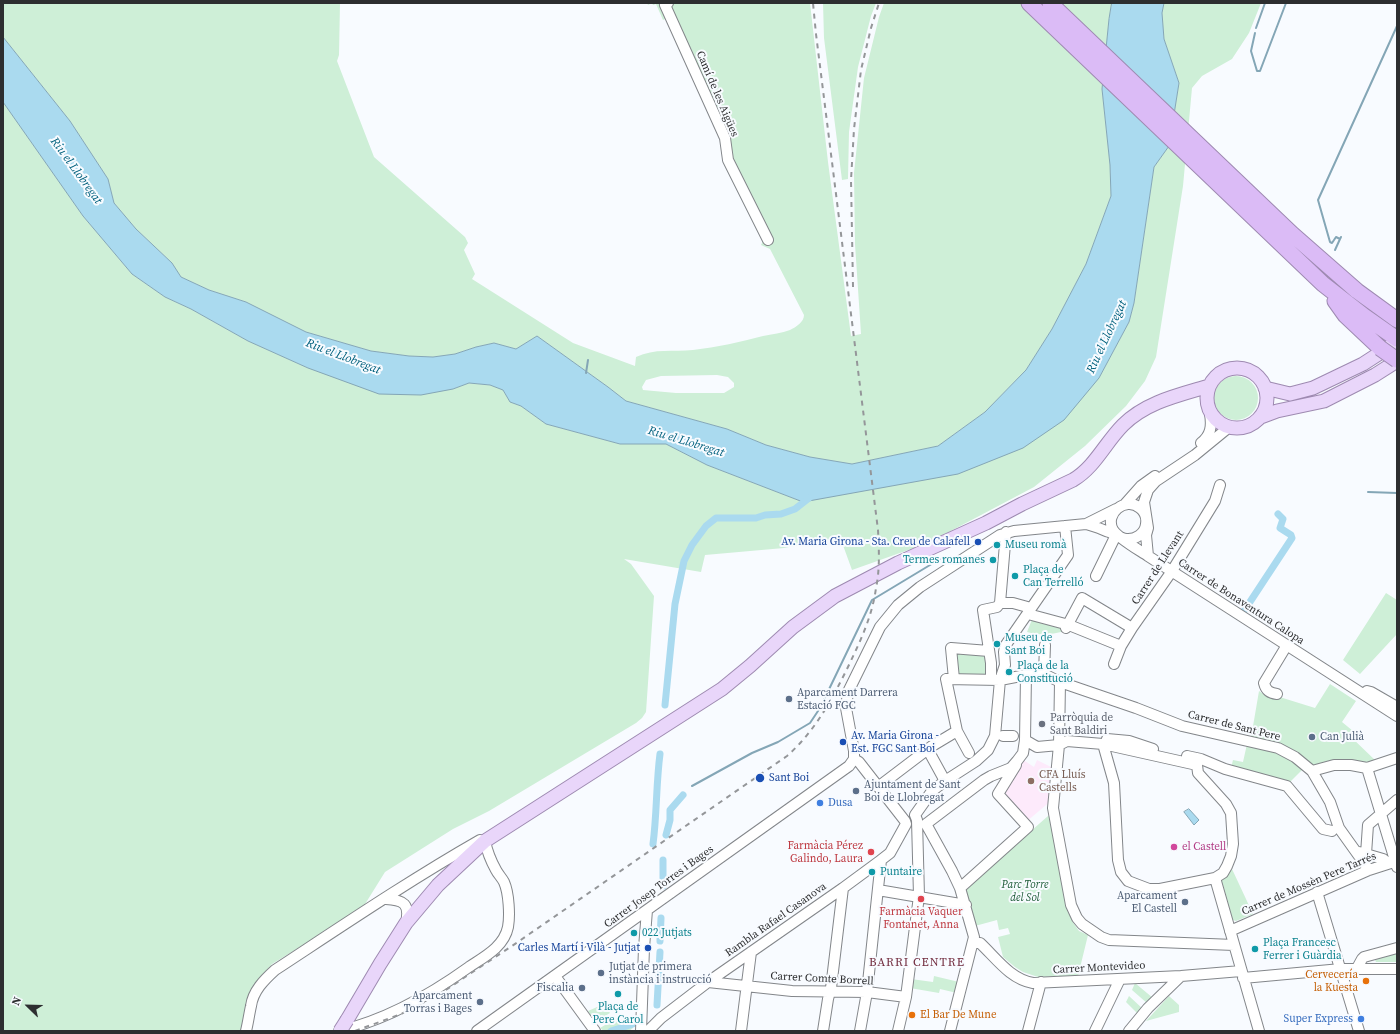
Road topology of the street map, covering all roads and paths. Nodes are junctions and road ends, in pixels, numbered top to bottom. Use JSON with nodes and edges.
{"nodes":[{"id":1,"x":668,"y":3,"type":"edge"},
{"id":2,"x":1050,"y":3,"type":"edge"},
{"id":3,"x":1030,"y":4,"type":"edge"},
{"id":4,"x":768,"y":240,"type":"dead end"},
{"id":5,"x":1323,"y":284,"type":"junction"},
{"id":6,"x":1357,"y":291,"type":"junction"},
{"id":7,"x":1397,"y":315,"type":"edge"},
{"id":8,"x":1397,"y":320,"type":"edge"},
{"id":9,"x":1396,"y":339,"type":"edge"},
{"id":10,"x":1397,"y":361,"type":"edge"},
{"id":11,"x":1209,"y":386,"type":"junction"},
{"id":12,"x":1265,"y":388,"type":"junction"},
{"id":13,"x":1182,"y":394,"type":"junction"},
{"id":14,"x":1209,"y":410,"type":"junction"},
{"id":15,"x":1261,"y":417,"type":"junction"},
{"id":16,"x":1228,"y":428,"type":"junction"},
{"id":17,"x":1220,"y":485,"type":"dead end"},
{"id":18,"x":1120,"y":507,"type":"junction"},
{"id":19,"x":1146,"y":520,"type":"junction"},
{"id":20,"x":1086,"y":524,"type":"junction"},
{"id":21,"x":1065,"y":526,"type":"junction"},
{"id":22,"x":1006,"y":532,"type":"junction"},
{"id":23,"x":1118,"y":536,"type":"junction"},
{"id":24,"x":1148,"y":556,"type":"junction"},
{"id":25,"x":1172,"y":571,"type":"junction"},
{"id":26,"x":1096,"y":576,"type":"dead end"},
{"id":27,"x":1000,"y":603,"type":"junction"},
{"id":28,"x":1030,"y":611,"type":"junction"},
{"id":29,"x":1067,"y":626,"type":"junction"},
{"id":30,"x":1132,"y":628,"type":"junction"},
{"id":31,"x":1287,"y":645,"type":"junction"},
{"id":32,"x":1045,"y":646,"type":"dead end"},
{"id":33,"x":1121,"y":646,"type":"junction"},
{"id":34,"x":989,"y":651,"type":"junction"},
{"id":35,"x":1114,"y":664,"type":"dead end"},
{"id":36,"x":1044,"y":674,"type":"junction"},
{"id":37,"x":1027,"y":675,"type":"junction"},
{"id":38,"x":954,"y":679,"type":"junction"},
{"id":39,"x":995,"y":681,"type":"junction"},
{"id":40,"x":1060,"y":682,"type":"junction"},
{"id":41,"x":1350,"y":686,"type":"junction"},
{"id":42,"x":1371,"y":692,"type":"junction"},
{"id":43,"x":1277,"y":694,"type":"dead end"},
{"id":44,"x":1380,"y":705,"type":"junction"},
{"id":45,"x":1397,"y":707,"type":"edge"},
{"id":46,"x":1397,"y":716,"type":"edge"},
{"id":47,"x":957,"y":731,"type":"junction"},
{"id":48,"x":1017,"y":738,"type":"junction"},
{"id":49,"x":1063,"y":743,"type":"junction"},
{"id":50,"x":1103,"y":744,"type":"junction"},
{"id":51,"x":928,"y":750,"type":"junction"},
{"id":52,"x":969,"y":753,"type":"dead end"},
{"id":53,"x":1397,"y":758,"type":"edge"},
{"id":54,"x":854,"y":759,"type":"junction"},
{"id":55,"x":1017,"y":761,"type":"junction"},
{"id":56,"x":1367,"y":768,"type":"junction"},
{"id":57,"x":1312,"y":771,"type":"junction"},
{"id":58,"x":945,"y":781,"type":"junction"},
{"id":59,"x":878,"y":787,"type":"junction"},
{"id":60,"x":1397,"y":800,"type":"edge"},
{"id":61,"x":1381,"y":814,"type":"junction"},
{"id":62,"x":905,"y":821,"type":"junction"},
{"id":63,"x":921,"y":822,"type":"junction"},
{"id":64,"x":510,"y":824,"type":"junction"},
{"id":65,"x":1332,"y":831,"type":"dead end"},
{"id":66,"x":485,"y":842,"type":"junction"},
{"id":67,"x":1355,"y":851,"type":"junction"},
{"id":68,"x":1366,"y":854,"type":"junction"},
{"id":69,"x":881,"y":860,"type":"junction"},
{"id":70,"x":1394,"y":863,"type":"edge"},
{"id":71,"x":1369,"y":870,"type":"junction"},
{"id":72,"x":1215,"y":878,"type":"junction"},
{"id":73,"x":843,"y":888,"type":"junction"},
{"id":74,"x":960,"y":888,"type":"junction"},
{"id":75,"x":878,"y":890,"type":"junction"},
{"id":76,"x":1317,"y":892,"type":"junction"},
{"id":77,"x":919,"y":896,"type":"junction"},
{"id":78,"x":386,"y":899,"type":"junction"},
{"id":79,"x":966,"y":905,"type":"junction"},
{"id":80,"x":647,"y":910,"type":"junction"},
{"id":81,"x":406,"y":923,"type":"junction"},
{"id":82,"x":626,"y":925,"type":"junction"},
{"id":83,"x":1230,"y":931,"type":"junction"},
{"id":84,"x":644,"y":942,"type":"junction"},
{"id":85,"x":973,"y":944,"type":"junction"},
{"id":86,"x":1234,"y":945,"type":"junction"},
{"id":87,"x":1397,"y":948,"type":"edge"},
{"id":88,"x":752,"y":952,"type":"junction"},
{"id":89,"x":1341,"y":969,"type":"junction"},
{"id":90,"x":1397,"y":969,"type":"edge"},
{"id":91,"x":1356,"y":970,"type":"junction"},
{"id":92,"x":1242,"y":974,"type":"junction"},
{"id":93,"x":555,"y":976,"type":"junction"},
{"id":94,"x":1120,"y":979,"type":"junction"},
{"id":95,"x":1178,"y":979,"type":"junction"},
{"id":96,"x":708,"y":982,"type":"junction"},
{"id":97,"x":1041,"y":982,"type":"junction"},
{"id":98,"x":748,"y":986,"type":"junction"},
{"id":99,"x":830,"y":990,"type":"junction"},
{"id":100,"x":867,"y":992,"type":"junction"},
{"id":101,"x":906,"y":996,"type":"junction"},
{"id":102,"x":342,"y":1027,"type":"edge"},
{"id":103,"x":246,"y":1031,"type":"edge"},
{"id":104,"x":476,"y":1031,"type":"edge"},
{"id":105,"x":595,"y":1031,"type":"edge"},
{"id":106,"x":641,"y":1031,"type":"edge"},
{"id":107,"x":648,"y":1031,"type":"edge"},
{"id":108,"x":741,"y":1031,"type":"edge"},
{"id":109,"x":823,"y":1031,"type":"edge"},
{"id":110,"x":860,"y":1031,"type":"edge"},
{"id":111,"x":898,"y":1031,"type":"edge"},
{"id":112,"x":950,"y":1031,"type":"edge"},
{"id":113,"x":1028,"y":1031,"type":"edge"},
{"id":114,"x":1095,"y":1031,"type":"edge"},
{"id":115,"x":1129,"y":1031,"type":"edge"},
{"id":116,"x":1133,"y":1031,"type":"edge"},
{"id":117,"x":1259,"y":1031,"type":"edge"},
{"id":118,"x":1359,"y":1031,"type":"edge"}],
"edges":[{"from":1,"to":4,"type":"street","name":"Camí de les Aigües"},
{"from":2,"to":6,"type":"highway"},
{"from":3,"to":5,"type":"highway"},
{"from":5,"to":9,"type":"highway"},
{"from":5,"to":10,"type":"highway","bridge":true},
{"from":6,"to":7,"type":"highway"},
{"from":6,"to":8,"type":"highway"},
{"from":9,"to":12,"type":"main road"},
{"from":10,"to":15,"type":"main road"},
{"from":11,"to":12,"type":"main road"},
{"from":11,"to":13,"type":"main road"},
{"from":11,"to":14,"type":"main road"},
{"from":12,"to":15,"type":"main road"},
{"from":13,"to":14,"type":"main road"},
{"from":13,"to":64,"type":"main road"},
{"from":14,"to":16,"type":"main road"},
{"from":14,"to":18,"type":"street"},
{"from":15,"to":16,"type":"main road"},
{"from":16,"to":19,"type":"street"},
{"from":17,"to":25,"type":"street","name":"Carrer de Llevant"},
{"from":18,"to":19,"type":"street"},
{"from":18,"to":20,"type":"street"},
{"from":18,"to":23,"type":"street"},
{"from":19,"to":23,"type":"street"},
{"from":19,"to":24,"type":"street"},
{"from":20,"to":21,"type":"street"},
{"from":20,"to":23,"type":"street"},
{"from":21,"to":22,"type":"street"},
{"from":21,"to":28,"type":"street"},
{"from":22,"to":27,"type":"street"},
{"from":22,"to":54,"type":"street"},
{"from":23,"to":24,"type":"street","name":"Carrer de Bonaventura Calopa"},
{"from":23,"to":26,"type":"street"},
{"from":24,"to":25,"type":"street","name":"Carrer de Bonaventura Calopa"},
{"from":25,"to":30,"type":"street","name":"Carrer de Llevant"},
{"from":25,"to":31,"type":"street","name":"Carrer de Bonaventura Calopa"},
{"from":27,"to":28,"type":"street"},
{"from":27,"to":34,"type":"street"},
{"from":28,"to":29,"type":"street"},
{"from":28,"to":39,"type":"street"},
{"from":29,"to":30,"type":"street"},
{"from":29,"to":33,"type":"street"},
{"from":30,"to":33,"type":"street","name":"Carrer de Llevant"},
{"from":31,"to":41,"type":"street","name":"Carrer de Bonaventura Calopa"},
{"from":31,"to":43,"type":"street"},
{"from":32,"to":36,"type":"street"},
{"from":33,"to":35,"type":"street","name":"Carrer de Llevant"},
{"from":34,"to":38,"type":"street"},
{"from":34,"to":39,"type":"street"},
{"from":36,"to":37,"type":"street"},
{"from":36,"to":40,"type":"street","name":"Carrer de Sant Pere"},
{"from":37,"to":39,"type":"street"},
{"from":37,"to":48,"type":"street"},
{"from":38,"to":39,"type":"street"},
{"from":38,"to":47,"type":"street"},
{"from":39,"to":58,"type":"street"},
{"from":40,"to":49,"type":"street"},
{"from":40,"to":57,"type":"street","name":"Carrer de Sant Pere"},
{"from":41,"to":42,"type":"street","name":"Carrer de Bonaventura Calopa"},
{"from":41,"to":44,"type":"street","name":"Carrer de Bonaventura Calopa"},
{"from":42,"to":44,"type":"street","name":"Carrer de Bonaventura Calopa"},
{"from":42,"to":45,"type":"street","name":"Carrer de Bonaventura Calopa"},
{"from":44,"to":46,"type":"street","name":"Carrer de Bonaventura Calopa"},
{"from":47,"to":51,"type":"street"},
{"from":47,"to":52,"type":"street"},
{"from":48,"to":49,"type":"street"},
{"from":48,"to":55,"type":"street"},
{"from":49,"to":50,"type":"street"},
{"from":49,"to":65,"type":"street"},
{"from":49,"to":86,"type":"street"},
{"from":50,"to":72,"type":"street"},
{"from":50,"to":72,"type":"street"},
{"from":51,"to":58,"type":"street"},
{"from":51,"to":59,"type":"street"},
{"from":53,"to":56,"type":"street"},
{"from":54,"to":59,"type":"street"},
{"from":54,"to":80,"type":"street","name":"Carrer Josep Torres i Bages"},
{"from":55,"to":63,"type":"street"},
{"from":55,"to":74,"type":"street"},
{"from":56,"to":57,"type":"street"},
{"from":56,"to":61,"type":"street"},
{"from":57,"to":67,"type":"street","name":"Carrer de Sant Pere"},
{"from":58,"to":63,"type":"street"},
{"from":59,"to":62,"type":"street"},
{"from":60,"to":61,"type":"street"},
{"from":61,"to":68,"type":"street"},
{"from":61,"to":70,"type":"street"},
{"from":62,"to":63,"type":"street"},
{"from":62,"to":69,"type":"street","name":"Rambla Rafael Casanova"},
{"from":63,"to":74,"type":"street"},
{"from":63,"to":77,"type":"street"},
{"from":64,"to":66,"type":"main road"},
{"from":64,"to":78,"type":"street"},
{"from":66,"to":81,"type":"main road"},
{"from":66,"to":102,"type":"street"},
{"from":67,"to":68,"type":"street"},
{"from":67,"to":71,"type":"street","name":"Carrer de Sant Pere"},
{"from":68,"to":70,"type":"street"},
{"from":69,"to":73,"type":"street","name":"Rambla Rafael Casanova"},
{"from":69,"to":75,"type":"street"},
{"from":70,"to":71,"type":"street","name":"Carrer de Mossèn Pere Tarrés"},
{"from":71,"to":76,"type":"street","name":"Carrer de Mossèn Pere Tarrés"},
{"from":72,"to":83,"type":"street"},
{"from":73,"to":88,"type":"street","name":"Rambla Rafael Casanova"},
{"from":73,"to":99,"type":"street"},
{"from":74,"to":79,"type":"street"},
{"from":75,"to":77,"type":"street"},
{"from":75,"to":100,"type":"street"},
{"from":76,"to":83,"type":"street","name":"Carrer de Mossèn Pere Tarrés"},
{"from":76,"to":89,"type":"street"},
{"from":77,"to":79,"type":"street"},
{"from":77,"to":101,"type":"street"},
{"from":78,"to":81,"type":"street"},
{"from":78,"to":103,"type":"street"},
{"from":79,"to":85,"type":"street"},
{"from":80,"to":82,"type":"street","name":"Carrer Josep Torres i Bages"},
{"from":80,"to":84,"type":"street"},
{"from":81,"to":102,"type":"main road"},
{"from":82,"to":84,"type":"street"},
{"from":82,"to":93,"type":"street","name":"Carrer Josep Torres i Bages"},
{"from":83,"to":86,"type":"street"},
{"from":84,"to":106,"type":"street"},
{"from":85,"to":97,"type":"street","name":"Carrer Montevideo"},
{"from":85,"to":112,"type":"street"},
{"from":86,"to":92,"type":"street"},
{"from":87,"to":91,"type":"street"},
{"from":88,"to":96,"type":"street","name":"Rambla Rafael Casanova"},
{"from":88,"to":98,"type":"street"},
{"from":89,"to":91,"type":"street"},
{"from":89,"to":92,"type":"street"},
{"from":89,"to":118,"type":"street"},
{"from":90,"to":91,"type":"street"},
{"from":92,"to":95,"type":"street","name":"Carrer Montevideo"},
{"from":92,"to":117,"type":"street"},
{"from":93,"to":104,"type":"street","name":"Carrer Josep Torres i Bages"},
{"from":93,"to":105,"type":"street"},
{"from":94,"to":95,"type":"street","name":"Carrer Montevideo"},
{"from":94,"to":97,"type":"street","name":"Carrer Montevideo"},
{"from":94,"to":114,"type":"street"},
{"from":95,"to":115,"type":"street"},
{"from":95,"to":116,"type":"street"},
{"from":96,"to":98,"type":"street","name":"Carrer Comte Borrell"},
{"from":96,"to":107,"type":"street","name":"Rambla Rafael Casanova"},
{"from":97,"to":113,"type":"street"},
{"from":98,"to":99,"type":"street","name":"Carrer Comte Borrell"},
{"from":98,"to":108,"type":"street"},
{"from":99,"to":100,"type":"street","name":"Carrer Comte Borrell"},
{"from":99,"to":109,"type":"street"},
{"from":100,"to":101,"type":"street","name":"Carrer Comte Borrell"},
{"from":100,"to":110,"type":"street"},
{"from":101,"to":111,"type":"street"}]}
